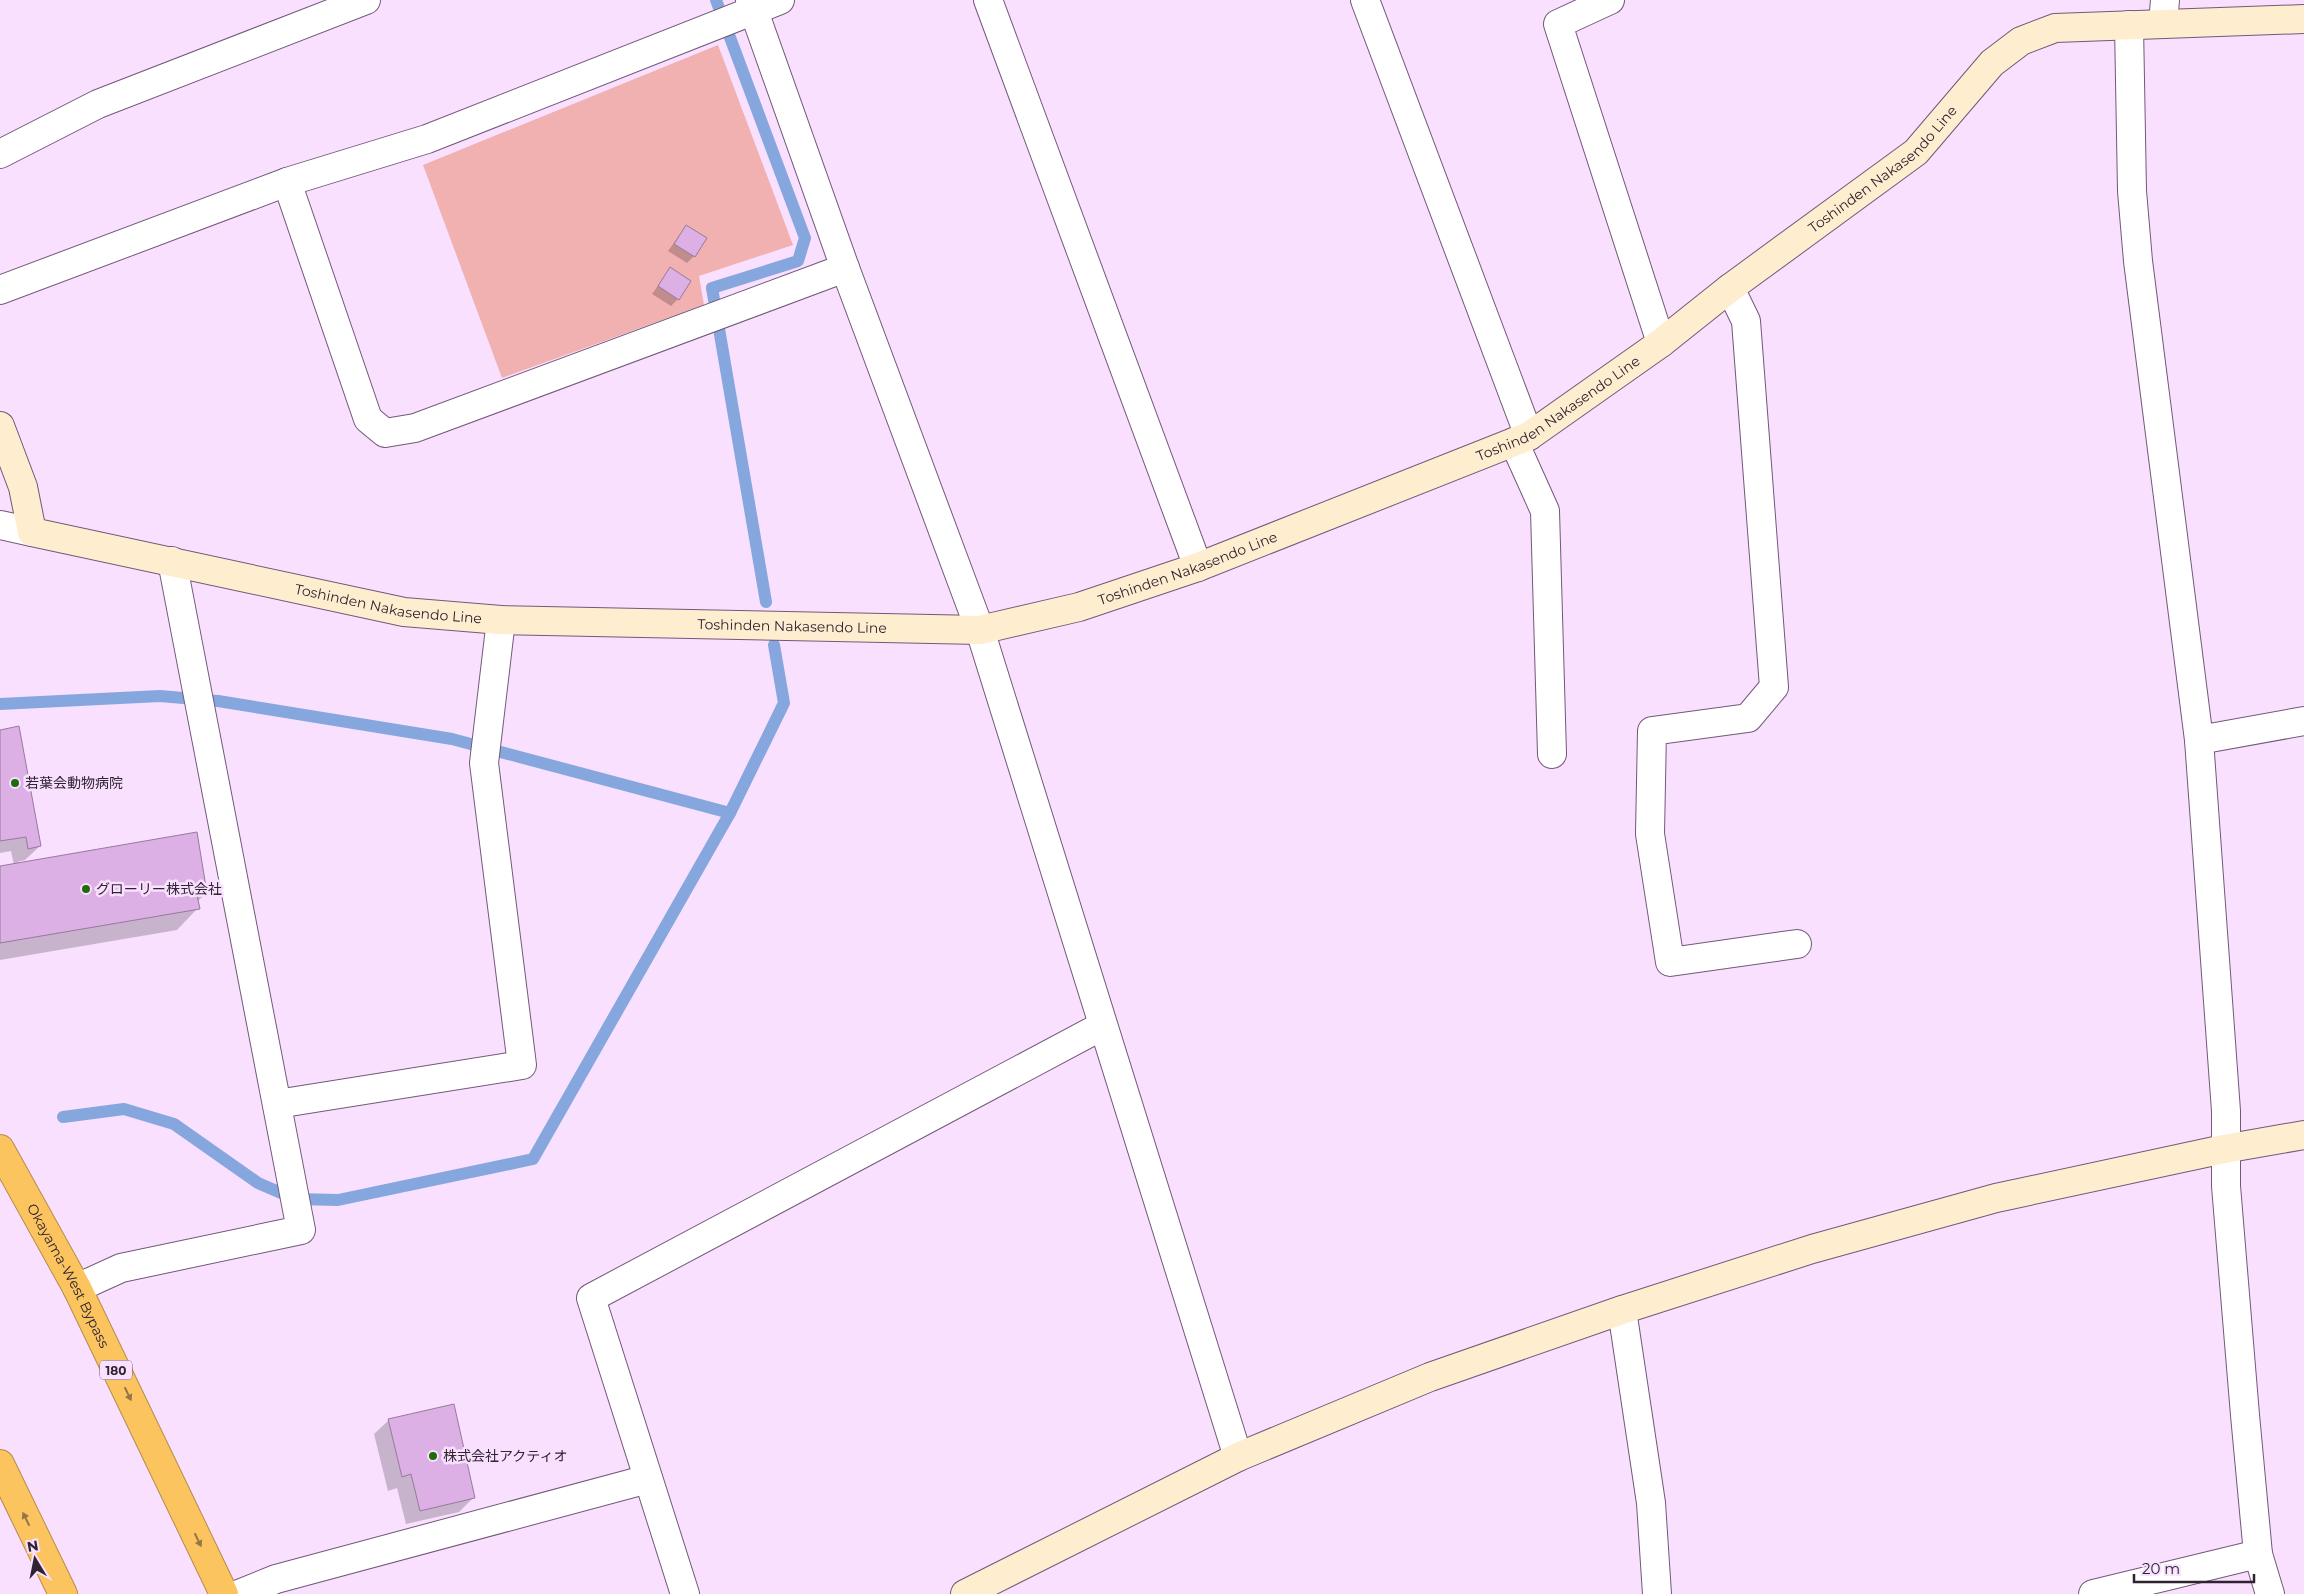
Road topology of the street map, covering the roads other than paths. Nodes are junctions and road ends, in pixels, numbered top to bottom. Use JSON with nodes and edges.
{"nodes":[{"id":1,"x":366,"y":0,"type":"edge"},
{"id":2,"x":780,"y":0,"type":"edge"},
{"id":3,"x":988,"y":0,"type":"edge"},
{"id":4,"x":1365,"y":0,"type":"edge"},
{"id":5,"x":1610,"y":0,"type":"edge"},
{"id":6,"x":747,"y":8,"type":"edge"},
{"id":7,"x":2164,"y":12,"type":"edge"},
{"id":8,"x":2304,"y":19,"type":"edge"},
{"id":9,"x":2129,"y":25,"type":"junction"},
{"id":10,"x":0,"y":154,"type":"edge"},
{"id":11,"x":287,"y":182,"type":"junction"},
{"id":12,"x":844,"y":268,"type":"junction"},
{"id":13,"x":1730,"y":288,"type":"junction"},
{"id":14,"x":0,"y":290,"type":"edge"},
{"id":15,"x":1661,"y":342,"type":"junction"},
{"id":16,"x":0,"y":426,"type":"edge"},
{"id":17,"x":1521,"y":439,"type":"junction"},
{"id":18,"x":0,"y":525,"type":"edge"},
{"id":19,"x":32,"y":532,"type":"junction"},
{"id":20,"x":172,"y":561,"type":"junction"},
{"id":21,"x":1198,"y":568,"type":"junction"},
{"id":22,"x":501,"y":620,"type":"junction"},
{"id":23,"x":980,"y":630,"type":"junction"},
{"id":24,"x":2304,"y":721,"type":"edge"},
{"id":25,"x":2199,"y":740,"type":"junction"},
{"id":26,"x":1552,"y":754,"type":"dead end"},
{"id":27,"x":1797,"y":944,"type":"dead end"},
{"id":28,"x":1102,"y":1026,"type":"junction"},
{"id":29,"x":277,"y":1104,"type":"junction"},
{"id":30,"x":2304,"y":1135,"type":"edge"},
{"id":31,"x":0,"y":1149,"type":"edge"},
{"id":32,"x":2224,"y":1149,"type":"junction"},
{"id":33,"x":77,"y":1288,"type":"junction"},
{"id":34,"x":1622,"y":1310,"type":"junction"},
{"id":35,"x":1238,"y":1457,"type":"junction"},
{"id":36,"x":0,"y":1464,"type":"edge"},
{"id":37,"x":648,"y":1479,"type":"junction"},
{"id":38,"x":2258,"y":1554,"type":"junction"},
{"id":39,"x":63,"y":1594,"type":"edge"},
{"id":40,"x":224,"y":1594,"type":"edge"},
{"id":41,"x":239,"y":1594,"type":"edge"},
{"id":42,"x":684,"y":1594,"type":"edge"},
{"id":43,"x":965,"y":1594,"type":"edge"},
{"id":44,"x":1657,"y":1594,"type":"edge"},
{"id":45,"x":2093,"y":1594,"type":"edge"},
{"id":46,"x":2270,"y":1594,"type":"edge"}],
"edges":[{"from":1,"to":10,"type":"street"},
{"from":2,"to":6,"type":"street"},
{"from":3,"to":21,"type":"street"},
{"from":4,"to":17,"type":"street"},
{"from":5,"to":15,"type":"street"},
{"from":6,"to":11,"type":"street"},
{"from":6,"to":12,"type":"street"},
{"from":7,"to":8,"type":"main road","name":"Toshinden Nakasendo Line"},
{"from":7,"to":9,"type":"main road","name":"Toshinden Nakasendo Line"},
{"from":9,"to":13,"type":"main road","name":"Toshinden Nakasendo Line"},
{"from":9,"to":25,"type":"street"},
{"from":11,"to":12,"type":"street"},
{"from":11,"to":14,"type":"street"},
{"from":12,"to":23,"type":"street"},
{"from":13,"to":15,"type":"main road","name":"Toshinden Nakasendo Line"},
{"from":13,"to":27,"type":"street"},
{"from":15,"to":17,"type":"main road","name":"Toshinden Nakasendo Line"},
{"from":16,"to":19,"type":"main road"},
{"from":17,"to":21,"type":"main road","name":"Toshinden Nakasendo Line"},
{"from":17,"to":26,"type":"street"},
{"from":18,"to":19,"type":"street"},
{"from":19,"to":20,"type":"main road","name":"Toshinden Nakasendo Line"},
{"from":20,"to":22,"type":"main road","name":"Toshinden Nakasendo Line"},
{"from":20,"to":29,"type":"street"},
{"from":21,"to":23,"type":"main road","name":"Toshinden Nakasendo Line"},
{"from":22,"to":23,"type":"main road","name":"Toshinden Nakasendo Line"},
{"from":22,"to":29,"type":"street"},
{"from":23,"to":28,"type":"street"},
{"from":24,"to":25,"type":"street"},
{"from":25,"to":32,"type":"street"},
{"from":28,"to":35,"type":"street"},
{"from":28,"to":37,"type":"street"},
{"from":29,"to":33,"type":"street"},
{"from":30,"to":32,"type":"main road"},
{"from":31,"to":33,"type":"highway","name":"Okayama-West Bypass","number":"180"},
{"from":32,"to":34,"type":"main road"},
{"from":32,"to":38,"type":"street"},
{"from":33,"to":40,"type":"highway","name":"Okayama-West Bypass","number":"180","one_way":true},
{"from":34,"to":35,"type":"main road"},
{"from":34,"to":44,"type":"street"},
{"from":35,"to":43,"type":"main road"},
{"from":39,"to":36,"type":"highway","one_way":true},
{"from":37,"to":41,"type":"street"},
{"from":37,"to":42,"type":"street"},
{"from":38,"to":45,"type":"street"},
{"from":38,"to":46,"type":"street"}]}
